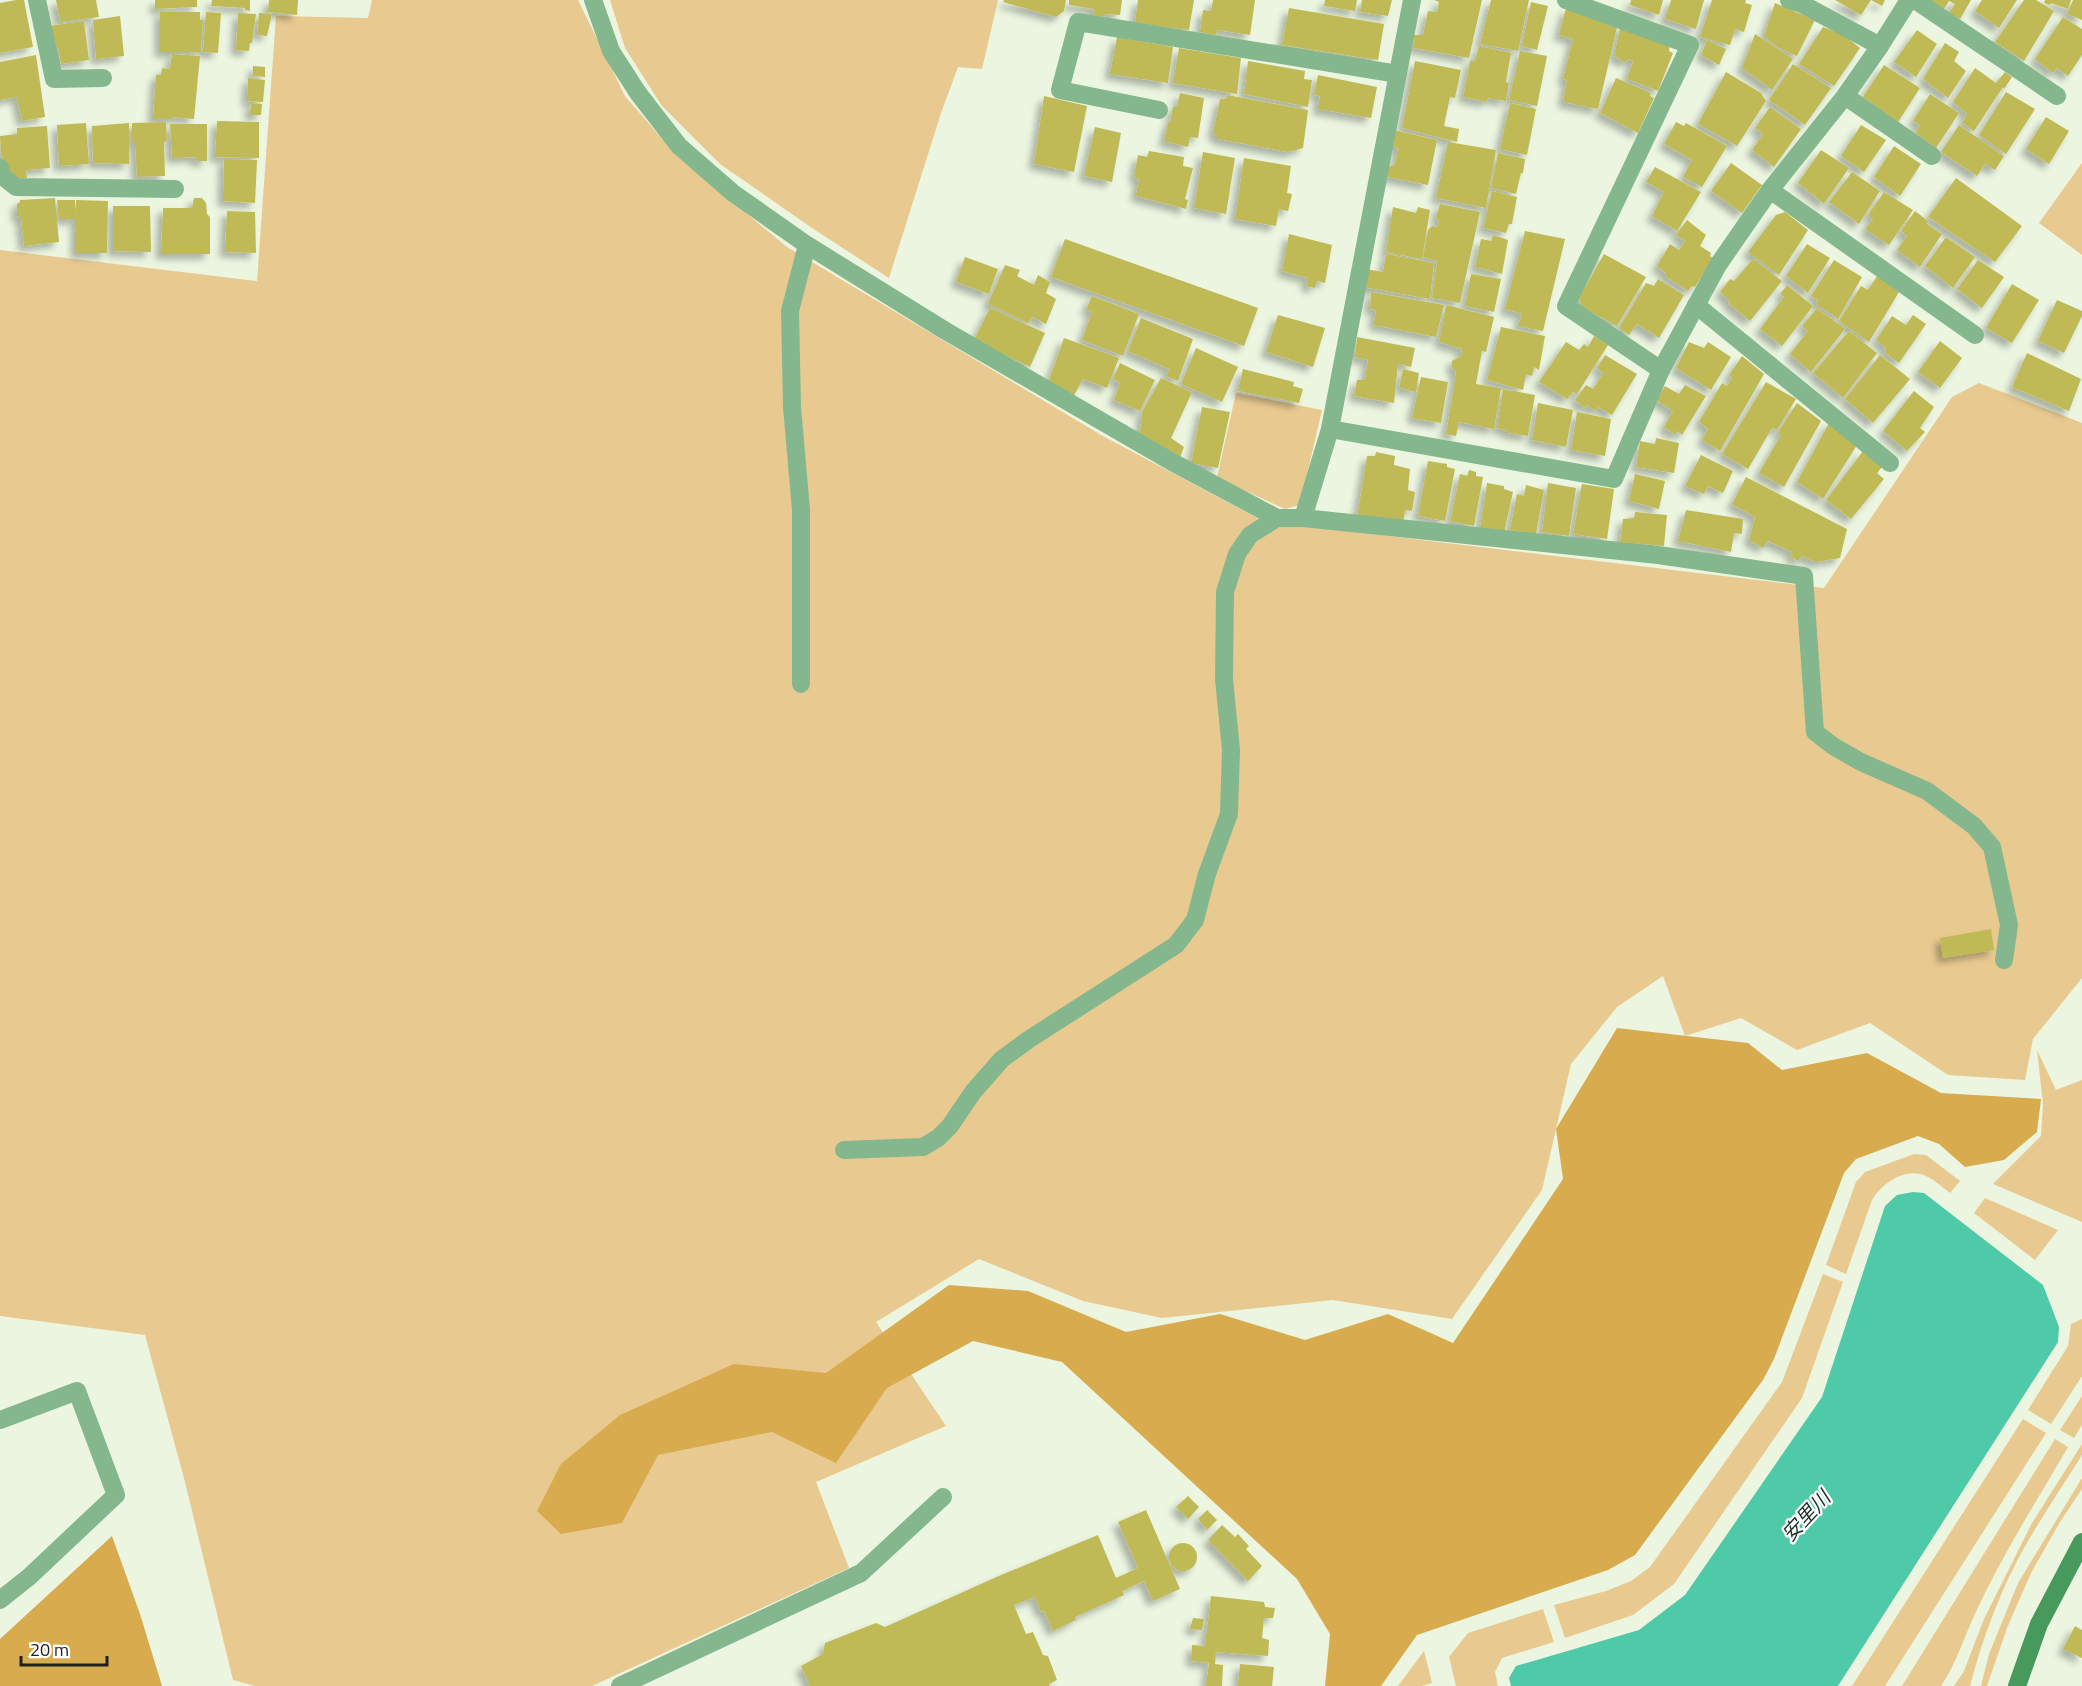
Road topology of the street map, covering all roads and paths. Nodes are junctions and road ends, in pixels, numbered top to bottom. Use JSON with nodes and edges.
{"nodes":[{"id":1,"x":37,"y":0,"type":"edge"},
{"id":2,"x":593,"y":0,"type":"edge"},
{"id":3,"x":1412,"y":0,"type":"edge"},
{"id":4,"x":1566,"y":0,"type":"edge"},
{"id":5,"x":1789,"y":0,"type":"edge"},
{"id":6,"x":1909,"y":0,"type":"edge"},
{"id":7,"x":1915,"y":0,"type":"edge"},
{"id":8,"x":1880,"y":46,"type":"junction"},
{"id":9,"x":1398,"y":74,"type":"junction"},
{"id":10,"x":103,"y":78,"type":"dead end"},
{"id":11,"x":1845,"y":96,"type":"junction"},
{"id":12,"x":2057,"y":96,"type":"dead end"},
{"id":13,"x":1159,"y":110,"type":"dead end"},
{"id":14,"x":1932,"y":156,"type":"dead end"},
{"id":15,"x":0,"y":168,"type":"edge"},
{"id":16,"x":175,"y":189,"type":"dead end"},
{"id":17,"x":1770,"y":190,"type":"junction"},
{"id":18,"x":807,"y":245,"type":"junction"},
{"id":19,"x":1696,"y":305,"type":"junction"},
{"id":20,"x":1975,"y":335,"type":"dead end"},
{"id":21,"x":1661,"y":370,"type":"junction"},
{"id":22,"x":1330,"y":429,"type":"junction"},
{"id":23,"x":1890,"y":463,"type":"dead end"},
{"id":24,"x":1277,"y":518,"type":"junction"},
{"id":25,"x":1303,"y":518,"type":"junction"},
{"id":26,"x":801,"y":684,"type":"dead end"},
{"id":27,"x":2004,"y":960,"type":"dead end"},
{"id":28,"x":844,"y":1150,"type":"dead end"},
{"id":29,"x":0,"y":1420,"type":"edge"},
{"id":30,"x":944,"y":1497,"type":"dead end"},
{"id":31,"x":2082,"y":1542,"type":"edge"},
{"id":32,"x":0,"y":1600,"type":"edge"},
{"id":33,"x":620,"y":1686,"type":"edge"},
{"id":34,"x":2018,"y":1686,"type":"edge"}],
"edges":[{"from":1,"to":10,"type":"street"},
{"from":2,"to":18,"type":"street"},
{"from":3,"to":9,"type":"street"},
{"from":4,"to":21,"type":"street"},
{"from":5,"to":8,"type":"street"},
{"from":6,"to":8,"type":"street"},
{"from":7,"to":12,"type":"street"},
{"from":8,"to":11,"type":"street"},
{"from":9,"to":13,"type":"street"},
{"from":9,"to":22,"type":"street"},
{"from":11,"to":14,"type":"street"},
{"from":11,"to":17,"type":"street"},
{"from":15,"to":16,"type":"street"},
{"from":17,"to":19,"type":"street"},
{"from":17,"to":20,"type":"street"},
{"from":18,"to":24,"type":"street"},
{"from":18,"to":26,"type":"street"},
{"from":19,"to":21,"type":"street"},
{"from":19,"to":23,"type":"street"},
{"from":21,"to":22,"type":"street"},
{"from":22,"to":25,"type":"street"},
{"from":24,"to":25,"type":"street"},
{"from":24,"to":28,"type":"street"},
{"from":25,"to":27,"type":"street"},
{"from":29,"to":32,"type":"street"},
{"from":30,"to":33,"type":"street"},
{"from":31,"to":34,"type":"street"}]}
